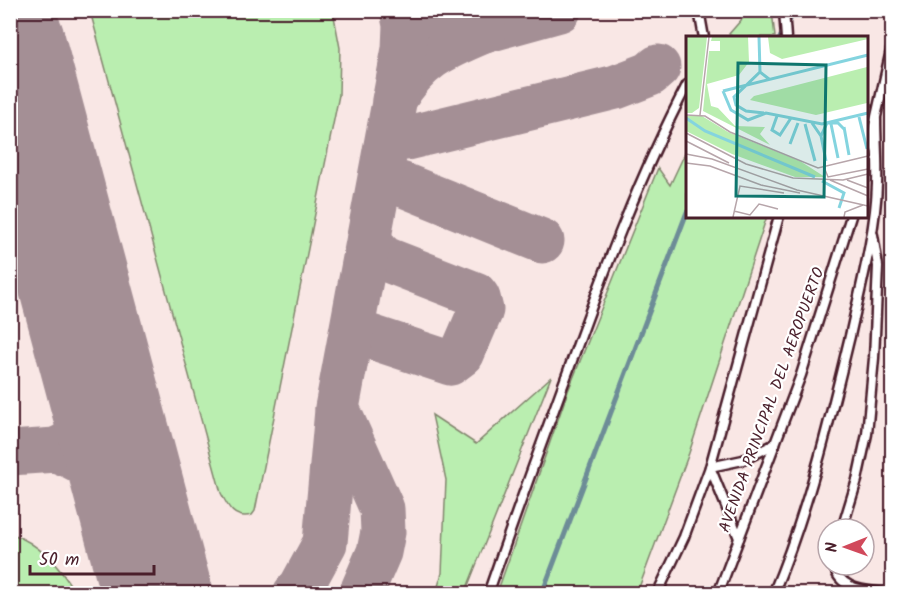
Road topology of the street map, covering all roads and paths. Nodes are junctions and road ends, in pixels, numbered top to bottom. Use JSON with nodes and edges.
{"nodes":[{"id":1,"x":699,"y":10,"type":"edge"},
{"id":2,"x":784,"y":10,"type":"edge"},
{"id":3,"x":704,"y":36,"type":"edge"},
{"id":4,"x":786,"y":36,"type":"edge"},
{"id":5,"x":892,"y":46,"type":"edge"},
{"id":6,"x":686,"y":87,"type":"edge"},
{"id":7,"x":876,"y":120,"type":"junction"},
{"id":8,"x":867,"y":157,"type":"edge"},
{"id":9,"x":778,"y":218,"type":"edge"},
{"id":10,"x":850,"y":218,"type":"edge"},
{"id":11,"x":872,"y":229,"type":"junction"},
{"id":12,"x":775,"y":444,"type":"junction"},
{"id":13,"x":710,"y":467,"type":"junction"},
{"id":14,"x":846,"y":517,"type":"edge"},
{"id":15,"x":739,"y":538,"type":"junction"},
{"id":16,"x":838,"y":577,"type":"edge"},
{"id":17,"x":488,"y":594,"type":"edge"},
{"id":18,"x":657,"y":594,"type":"edge"},
{"id":19,"x":716,"y":594,"type":"edge"},
{"id":20,"x":773,"y":594,"type":"edge"},
{"id":21,"x":888,"y":594,"type":"edge"}],
"edges":[{"from":1,"to":3,"type":"lane"},
{"from":2,"to":4,"type":"lane"},
{"from":5,"to":7,"type":"lane"},
{"from":6,"to":17,"type":"lane"},
{"from":7,"to":8,"type":"lane"},
{"from":7,"to":11,"type":"lane"},
{"from":9,"to":13,"type":"lane"},
{"from":10,"to":12,"type":"lane","name":"AVENIDA PRINCIPAL DEL AEROPUERTO"},
{"from":11,"to":14,"type":"lane"},
{"from":11,"to":20,"type":"lane"},
{"from":12,"to":13,"type":"lane"},
{"from":12,"to":15,"type":"lane","name":"AVENIDA PRINCIPAL DEL AEROPUERTO"},
{"from":13,"to":15,"type":"lane"},
{"from":13,"to":18,"type":"lane"},
{"from":15,"to":19,"type":"lane","name":"AVENIDA PRINCIPAL DEL AEROPUERTO"},
{"from":16,"to":21,"type":"lane"}]}
